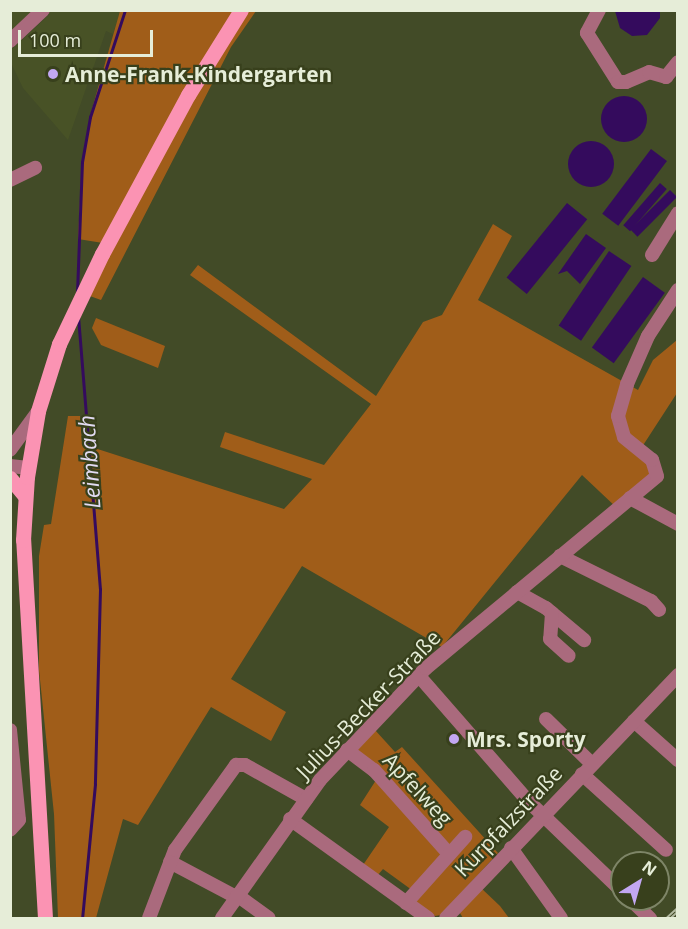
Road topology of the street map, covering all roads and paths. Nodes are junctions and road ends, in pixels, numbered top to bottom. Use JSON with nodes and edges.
{"nodes":[{"id":1,"x":43,"y":10,"type":"edge"},
{"id":2,"x":241,"y":10,"type":"edge"},
{"id":3,"x":598,"y":10,"type":"edge"},
{"id":4,"x":10,"y":42,"type":"edge"},
{"id":5,"x":678,"y":62,"type":"edge"},
{"id":6,"x":10,"y":174,"type":"edge"},
{"id":7,"x":10,"y":180,"type":"edge"},
{"id":8,"x":678,"y":213,"type":"edge"},
{"id":9,"x":652,"y":255,"type":"dead end"},
{"id":10,"x":678,"y":290,"type":"edge"},
{"id":11,"x":38,"y":411,"type":"junction"},
{"id":12,"x":10,"y":450,"type":"edge"},
{"id":13,"x":10,"y":455,"type":"edge"},
{"id":14,"x":10,"y":466,"type":"edge"},
{"id":15,"x":28,"y":468,"type":"junction"},
{"id":16,"x":10,"y":478,"type":"edge"},
{"id":17,"x":25,"y":496,"type":"junction"},
{"id":18,"x":630,"y":498,"type":"junction"},
{"id":19,"x":678,"y":524,"type":"edge"},
{"id":20,"x":560,"y":556,"type":"junction"},
{"id":21,"x":517,"y":592,"type":"junction"},
{"id":22,"x":659,"y":609,"type":"dead end"},
{"id":23,"x":552,"y":613,"type":"junction"},
{"id":24,"x":584,"y":640,"type":"dead end"},
{"id":25,"x":569,"y":656,"type":"dead end"},
{"id":26,"x":678,"y":675,"type":"edge"},
{"id":27,"x":419,"y":676,"type":"junction"},
{"id":28,"x":546,"y":719,"type":"dead end"},
{"id":29,"x":634,"y":721,"type":"junction"},
{"id":30,"x":10,"y":730,"type":"edge"},
{"id":31,"x":350,"y":752,"type":"junction"},
{"id":32,"x":678,"y":760,"type":"edge"},
{"id":33,"x":592,"y":764,"type":"junction"},
{"id":34,"x":582,"y":774,"type":"junction"},
{"id":35,"x":306,"y":799,"type":"junction"},
{"id":36,"x":543,"y":816,"type":"junction"},
{"id":37,"x":290,"y":819,"type":"junction"},
{"id":38,"x":13,"y":829,"type":"edge"},
{"id":39,"x":465,"y":837,"type":"dead end"},
{"id":40,"x":511,"y":848,"type":"junction"},
{"id":41,"x":666,"y":850,"type":"dead end"},
{"id":42,"x":449,"y":854,"type":"junction"},
{"id":43,"x":170,"y":862,"type":"junction"},
{"id":44,"x":610,"y":880,"type":"edge"},
{"id":45,"x":236,"y":896,"type":"junction"},
{"id":46,"x":406,"y":903,"type":"junction"},
{"id":47,"x":454,"y":915,"type":"edge"},
{"id":48,"x":45,"y":918,"type":"edge"},
{"id":49,"x":149,"y":918,"type":"edge"},
{"id":50,"x":222,"y":918,"type":"edge"},
{"id":51,"x":269,"y":918,"type":"edge"},
{"id":52,"x":428,"y":918,"type":"edge"},
{"id":53,"x":561,"y":918,"type":"edge"}],
"edges":[{"from":1,"to":4,"type":"street"},
{"from":2,"to":11,"type":"main road"},
{"from":3,"to":5,"type":"street"},
{"from":6,"to":7,"type":"street"},
{"from":8,"to":9,"type":"street"},
{"from":10,"to":18,"type":"street","name":"Julius-Becker-Straße"},
{"from":11,"to":12,"type":"street"},
{"from":11,"to":15,"type":"main road"},
{"from":13,"to":15,"type":"street"},
{"from":14,"to":15,"type":"street"},
{"from":15,"to":17,"type":"main road"},
{"from":16,"to":17,"type":"main road"},
{"from":17,"to":48,"type":"main road"},
{"from":18,"to":19,"type":"street"},
{"from":18,"to":20,"type":"street","name":"Julius-Becker-Straße"},
{"from":20,"to":21,"type":"street","name":"Julius-Becker-Straße"},
{"from":20,"to":22,"type":"street"},
{"from":21,"to":23,"type":"street"},
{"from":21,"to":27,"type":"street","name":"Julius-Becker-Straße"},
{"from":23,"to":24,"type":"street"},
{"from":23,"to":25,"type":"street"},
{"from":26,"to":29,"type":"street","name":"Kurpfalzstraße"},
{"from":27,"to":31,"type":"street","name":"Julius-Becker-Straße"},
{"from":27,"to":36,"type":"street"},
{"from":28,"to":33,"type":"street"},
{"from":29,"to":32,"type":"street"},
{"from":29,"to":33,"type":"street","name":"Kurpfalzstraße"},
{"from":30,"to":38,"type":"street"},
{"from":31,"to":35,"type":"street","name":"Julius-Becker-Straße"},
{"from":31,"to":42,"type":"street","name":"Apfelweg"},
{"from":33,"to":34,"type":"street","name":"Kurpfalzstraße"},
{"from":34,"to":36,"type":"street","name":"Kurpfalzstraße"},
{"from":34,"to":41,"type":"street"},
{"from":35,"to":37,"type":"street","name":"Julius-Becker-Straße"},
{"from":35,"to":43,"type":"street"},
{"from":36,"to":40,"type":"street","name":"Kurpfalzstraße"},
{"from":36,"to":44,"type":"street"},
{"from":37,"to":45,"type":"street","name":"Julius-Becker-Straße"},
{"from":37,"to":46,"type":"street"},
{"from":39,"to":42,"type":"street"},
{"from":40,"to":47,"type":"street","name":"Kurpfalzstraße"},
{"from":40,"to":53,"type":"street"},
{"from":42,"to":46,"type":"street"},
{"from":43,"to":45,"type":"street"},
{"from":43,"to":49,"type":"street"},
{"from":45,"to":50,"type":"street","name":"Julius-Becker-Straße"},
{"from":45,"to":51,"type":"street"},
{"from":46,"to":52,"type":"street"}]}
